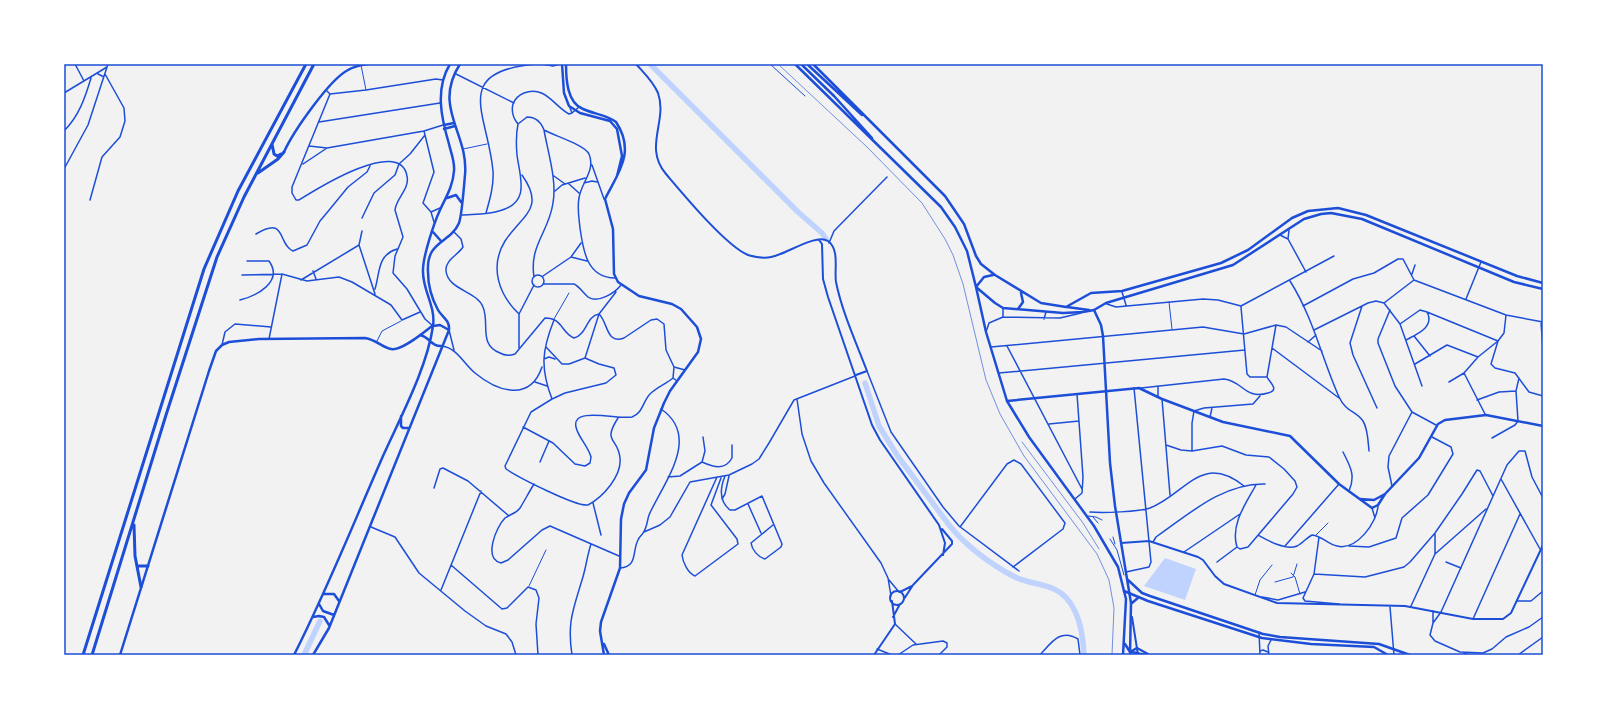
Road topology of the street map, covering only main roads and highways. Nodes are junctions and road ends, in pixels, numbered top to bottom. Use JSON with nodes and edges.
{"nodes":[{"id":1,"x":306,"y":64,"type":"edge"},
{"id":2,"x":314,"y":64,"type":"edge"},
{"id":3,"x":368,"y":64,"type":"edge"},
{"id":4,"x":450,"y":64,"type":"edge"},
{"id":5,"x":460,"y":64,"type":"edge"},
{"id":6,"x":561,"y":64,"type":"edge"},
{"id":7,"x":566,"y":64,"type":"edge"},
{"id":8,"x":794,"y":64,"type":"edge"},
{"id":9,"x":801,"y":64,"type":"edge"},
{"id":10,"x":807,"y":64,"type":"edge"},
{"id":11,"x":813,"y":64,"type":"edge"},
{"id":12,"x":865,"y":117,"type":"junction"},
{"id":13,"x":455,"y":124,"type":"junction"},
{"id":14,"x":444,"y":127,"type":"junction"},
{"id":15,"x":873,"y":140,"type":"junction"},
{"id":16,"x":272,"y":143,"type":"junction"},
{"id":17,"x":284,"y":152,"type":"junction"},
{"id":18,"x":617,"y":178,"type":"junction"},
{"id":19,"x":251,"y":183,"type":"junction"},
{"id":20,"x":446,"y":199,"type":"junction"},
{"id":21,"x":461,"y":203,"type":"junction"},
{"id":22,"x":1297,"y":216,"type":"junction"},
{"id":23,"x":1295,"y":223,"type":"junction"},
{"id":24,"x":433,"y":232,"type":"junction"},
{"id":25,"x":440,"y":241,"type":"junction"},
{"id":26,"x":995,"y":275,"type":"junction"},
{"id":27,"x":1543,"y":283,"type":"edge"},
{"id":28,"x":976,"y":287,"type":"junction"},
{"id":29,"x":1543,"y":289,"type":"edge"},
{"id":30,"x":1020,"y":292,"type":"junction"},
{"id":31,"x":1066,"y":307,"type":"junction"},
{"id":32,"x":1018,"y":310,"type":"junction"},
{"id":33,"x":1094,"y":310,"type":"junction"},
{"id":34,"x":433,"y":326,"type":"junction"},
{"id":35,"x":449,"y":330,"type":"junction"},
{"id":36,"x":419,"y":335,"type":"junction"},
{"id":37,"x":430,"y":342,"type":"junction"},
{"id":38,"x":442,"y":346,"type":"junction"},
{"id":39,"x":1107,"y":391,"type":"junction"},
{"id":40,"x":1007,"y":401,"type":"junction"},
{"id":41,"x":401,"y":415,"type":"junction"},
{"id":42,"x":1543,"y":426,"type":"edge"},
{"id":43,"x":408,"y":428,"type":"junction"},
{"id":44,"x":1385,"y":494,"type":"junction"},
{"id":45,"x":1358,"y":498,"type":"junction"},
{"id":46,"x":1374,"y":500,"type":"junction"},
{"id":47,"x":1378,"y":505,"type":"junction"},
{"id":48,"x":1372,"y":508,"type":"junction"},
{"id":49,"x":133,"y":523,"type":"junction"},
{"id":50,"x":137,"y":566,"type":"junction"},
{"id":51,"x":148,"y":566,"type":"junction"},
{"id":52,"x":1125,"y":573,"type":"junction"},
{"id":53,"x":1122,"y":579,"type":"junction"},
{"id":54,"x":1128,"y":580,"type":"junction"},
{"id":55,"x":141,"y":587,"type":"junction"},
{"id":56,"x":1124,"y":591,"type":"junction"},
{"id":57,"x":323,"y":594,"type":"junction"},
{"id":58,"x":1130,"y":595,"type":"junction"},
{"id":59,"x":1139,"y":597,"type":"junction"},
{"id":60,"x":339,"y":601,"type":"junction"},
{"id":61,"x":319,"y":603,"type":"junction"},
{"id":62,"x":1131,"y":603,"type":"junction"},
{"id":63,"x":336,"y":608,"type":"junction"},
{"id":64,"x":325,"y":613,"type":"junction"},
{"id":65,"x":334,"y":615,"type":"junction"},
{"id":66,"x":312,"y":619,"type":"junction"},
{"id":67,"x":329,"y":628,"type":"junction"},
{"id":68,"x":601,"y":638,"type":"junction"},
{"id":69,"x":1125,"y":644,"type":"junction"},
{"id":70,"x":1137,"y":648,"type":"road end"},
{"id":71,"x":1130,"y":654,"type":"edge"},
{"id":72,"x":1138,"y":654,"type":"edge"},
{"id":73,"x":82,"y":655,"type":"edge"},
{"id":74,"x":92,"y":655,"type":"edge"},
{"id":75,"x":120,"y":655,"type":"edge"},
{"id":76,"x":294,"y":655,"type":"edge"},
{"id":77,"x":313,"y":655,"type":"edge"},
{"id":78,"x":604,"y":655,"type":"edge"},
{"id":79,"x":609,"y":655,"type":"edge"},
{"id":80,"x":1123,"y":655,"type":"edge"},
{"id":81,"x":1388,"y":655,"type":"edge"},
{"id":82,"x":1410,"y":655,"type":"edge"}],
"edges":[{"from":1,"to":73,"type":"highway"},
{"from":2,"to":16,"type":"highway"},
{"from":3,"to":17,"type":"main road"},
{"from":4,"to":14,"type":"main road"},
{"from":5,"to":13,"type":"main road"},
{"from":6,"to":18,"type":"main road"},
{"from":7,"to":18,"type":"main road"},
{"from":8,"to":15,"type":"main road"},
{"from":9,"to":15,"type":"main road"},
{"from":10,"to":12,"type":"main road"},
{"from":11,"to":12,"type":"main road"},
{"from":12,"to":26,"type":"main road"},
{"from":13,"to":14,"type":"main road"},
{"from":13,"to":21,"type":"main road"},
{"from":14,"to":20,"type":"main road"},
{"from":15,"to":28,"type":"main road"},
{"from":16,"to":17,"type":"highway"},
{"from":16,"to":19,"type":"highway"},
{"from":17,"to":19,"type":"highway"},
{"from":18,"to":68,"type":"main road"},
{"from":19,"to":49,"type":"highway"},
{"from":20,"to":21,"type":"main road"},
{"from":20,"to":24,"type":"main road"},
{"from":21,"to":25,"type":"main road"},
{"from":22,"to":23,"type":"main road"},
{"from":22,"to":27,"type":"main road"},
{"from":22,"to":31,"type":"main road"},
{"from":23,"to":29,"type":"main road"},
{"from":23,"to":33,"type":"main road"},
{"from":24,"to":25,"type":"main road"},
{"from":24,"to":34,"type":"main road"},
{"from":25,"to":35,"type":"main road"},
{"from":26,"to":28,"type":"main road"},
{"from":26,"to":30,"type":"main road"},
{"from":28,"to":32,"type":"main road"},
{"from":28,"to":40,"type":"main road"},
{"from":30,"to":31,"type":"main road"},
{"from":30,"to":32,"type":"main road"},
{"from":31,"to":33,"type":"main road"},
{"from":32,"to":33,"type":"main road"},
{"from":33,"to":39,"type":"main road"},
{"from":34,"to":35,"type":"main road"},
{"from":34,"to":36,"type":"main road"},
{"from":34,"to":37,"type":"main road"},
{"from":35,"to":38,"type":"main road"},
{"from":36,"to":37,"type":"main road"},
{"from":36,"to":51,"type":"main road"},
{"from":37,"to":38,"type":"main road"},
{"from":37,"to":41,"type":"main road"},
{"from":38,"to":43,"type":"main road"},
{"from":39,"to":40,"type":"main road"},
{"from":39,"to":45,"type":"main road"},
{"from":39,"to":52,"type":"main road"},
{"from":40,"to":53,"type":"main road"},
{"from":41,"to":43,"type":"main road"},
{"from":41,"to":57,"type":"main road"},
{"from":42,"to":44,"type":"main road"},
{"from":43,"to":60,"type":"main road"},
{"from":44,"to":46,"type":"main road"},
{"from":44,"to":47,"type":"main road"},
{"from":45,"to":46,"type":"main road"},
{"from":45,"to":48,"type":"main road"},
{"from":46,"to":47,"type":"main road"},
{"from":46,"to":48,"type":"main road"},
{"from":47,"to":48,"type":"main road"},
{"from":49,"to":50,"type":"highway"},
{"from":49,"to":74,"type":"highway"},
{"from":50,"to":51,"type":"highway"},
{"from":50,"to":55,"type":"highway"},
{"from":51,"to":55,"type":"main road"},
{"from":52,"to":53,"type":"main road"},
{"from":52,"to":54,"type":"main road"},
{"from":53,"to":56,"type":"main road"},
{"from":54,"to":58,"type":"main road"},
{"from":54,"to":82,"type":"main road"},
{"from":55,"to":75,"type":"main road"},
{"from":56,"to":58,"type":"main road"},
{"from":56,"to":69,"type":"main road"},
{"from":57,"to":60,"type":"main road"},
{"from":57,"to":61,"type":"main road"},
{"from":58,"to":59,"type":"main road"},
{"from":58,"to":62,"type":"main road"},
{"from":59,"to":62,"type":"main road"},
{"from":59,"to":81,"type":"main road"},
{"from":60,"to":63,"type":"main road"},
{"from":61,"to":64,"type":"main road"},
{"from":61,"to":66,"type":"main road"},
{"from":62,"to":71,"type":"main road"},
{"from":63,"to":64,"type":"main road"},
{"from":63,"to":65,"type":"main road"},
{"from":64,"to":65,"type":"main road"},
{"from":65,"to":67,"type":"main road"},
{"from":66,"to":67,"type":"main road"},
{"from":66,"to":76,"type":"main road"},
{"from":67,"to":77,"type":"main road"},
{"from":68,"to":78,"type":"main road"},
{"from":68,"to":79,"type":"main road"},
{"from":69,"to":71,"type":"main road"},
{"from":69,"to":80,"type":"main road"},
{"from":70,"to":71,"type":"main road"},
{"from":71,"to":72,"type":"main road"}]}
